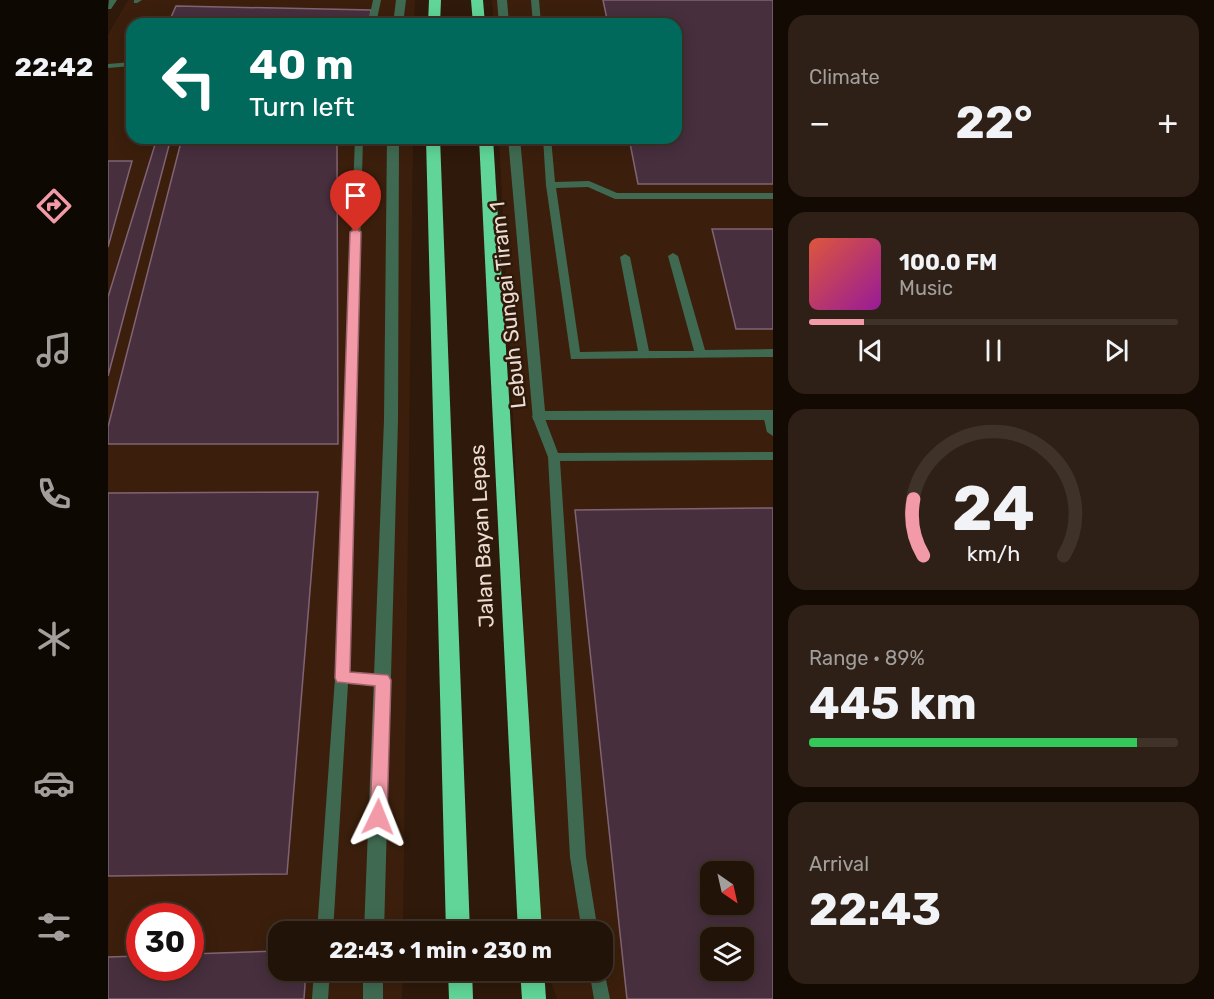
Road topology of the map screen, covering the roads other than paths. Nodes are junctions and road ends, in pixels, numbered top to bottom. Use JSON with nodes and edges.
{"nodes":[{"id":1,"x":113,"y":0,"type":"edge"},
{"id":2,"x":377,"y":0,"type":"edge"},
{"id":3,"x":401,"y":0,"type":"edge"},
{"id":4,"x":435,"y":0,"type":"edge"},
{"id":5,"x":477,"y":0,"type":"edge"},
{"id":6,"x":502,"y":0,"type":"edge"},
{"id":7,"x":535,"y":0,"type":"edge"},
{"id":8,"x":108,"y":7,"type":"edge"},
{"id":9,"x":373,"y":18,"type":"edge"},
{"id":10,"x":399,"y":18,"type":"edge"},
{"id":11,"x":434,"y":18,"type":"edge"},
{"id":12,"x":478,"y":18,"type":"edge"},
{"id":13,"x":504,"y":18,"type":"edge"},
{"id":14,"x":536,"y":18,"type":"edge"},
{"id":15,"x":126,"y":64,"type":"edge"},
{"id":16,"x":108,"y":66,"type":"edge"},
{"id":17,"x":359,"y":144,"type":"edge"},
{"id":18,"x":393,"y":144,"type":"edge"},
{"id":19,"x":433,"y":144,"type":"edge"},
{"id":20,"x":486,"y":144,"type":"edge"},
{"id":21,"x":515,"y":144,"type":"edge"},
{"id":22,"x":548,"y":144,"type":"edge"},
{"id":23,"x":551,"y":185,"type":"junction"},
{"id":24,"x":773,"y":195,"type":"edge"},
{"id":25,"x":673,"y":256,"type":"dead end"},
{"id":26,"x":625,"y":257,"type":"dead end"},
{"id":27,"x":773,"y":353,"type":"edge"},
{"id":28,"x":644,"y":355,"type":"junction"},
{"id":29,"x":700,"y":355,"type":"junction"},
{"id":30,"x":771,"y":415,"type":"edge"},
{"id":31,"x":538,"y":416,"type":"junction"},
{"id":32,"x":773,"y":432,"type":"edge"},
{"id":33,"x":773,"y":456,"type":"edge"},
{"id":34,"x":554,"y":457,"type":"junction"},
{"id":35,"x":342,"y":678,"type":"junction"},
{"id":36,"x":383,"y":680,"type":"junction"},
{"id":37,"x":326,"y":921,"type":"edge"},
{"id":38,"x":374,"y":921,"type":"edge"},
{"id":39,"x":458,"y":921,"type":"edge"},
{"id":40,"x":529,"y":921,"type":"edge"},
{"id":41,"x":588,"y":921,"type":"edge"},
{"id":42,"x":321,"y":981,"type":"edge"},
{"id":43,"x":373,"y":981,"type":"edge"},
{"id":44,"x":460,"y":981,"type":"edge"},
{"id":45,"x":599,"y":981,"type":"edge"},
{"id":46,"x":533,"y":982,"type":"edge"},
{"id":47,"x":320,"y":999,"type":"edge"},
{"id":48,"x":372,"y":999,"type":"edge"},
{"id":49,"x":460,"y":999,"type":"edge"},
{"id":50,"x":540,"y":999,"type":"edge"},
{"id":51,"x":602,"y":999,"type":"edge"}],
"edges":[{"from":1,"to":8,"type":"lane"},
{"from":2,"to":9,"type":"lane"},
{"from":3,"to":10,"type":"street"},
{"from":4,"to":11,"type":"highway"},
{"from":5,"to":12,"type":"highway"},
{"from":6,"to":13,"type":"street"},
{"from":7,"to":14,"type":"lane"},
{"from":15,"to":16,"type":"lane"},
{"from":17,"to":35,"type":"lane"},
{"from":18,"to":36,"type":"street"},
{"from":19,"to":39,"type":"highway","name":"Jalan Bayan Lepas"},
{"from":20,"to":40,"type":"highway","name":"Jalan Bayan Lepas"},
{"from":21,"to":31,"type":"street","name":"Lebuh Sungai Tiram 1"},
{"from":22,"to":23,"type":"lane"},
{"from":23,"to":24,"type":"lane"},
{"from":23,"to":28,"type":"lane"},
{"from":25,"to":29,"type":"lane"},
{"from":26,"to":28,"type":"lane"},
{"from":27,"to":29,"type":"lane"},
{"from":28,"to":29,"type":"lane"},
{"from":30,"to":31,"type":"street","name":"Lebuh Sungai Tiram 1"},
{"from":30,"to":32,"type":"lane"},
{"from":31,"to":34,"type":"lane"},
{"from":33,"to":34,"type":"lane"},
{"from":34,"to":41,"type":"lane"},
{"from":35,"to":36,"type":"lane"},
{"from":35,"to":37,"type":"lane"},
{"from":36,"to":38,"type":"street"},
{"from":42,"to":47,"type":"lane"},
{"from":43,"to":48,"type":"street"},
{"from":44,"to":49,"type":"highway"},
{"from":45,"to":51,"type":"lane"},
{"from":46,"to":50,"type":"street"}]}
